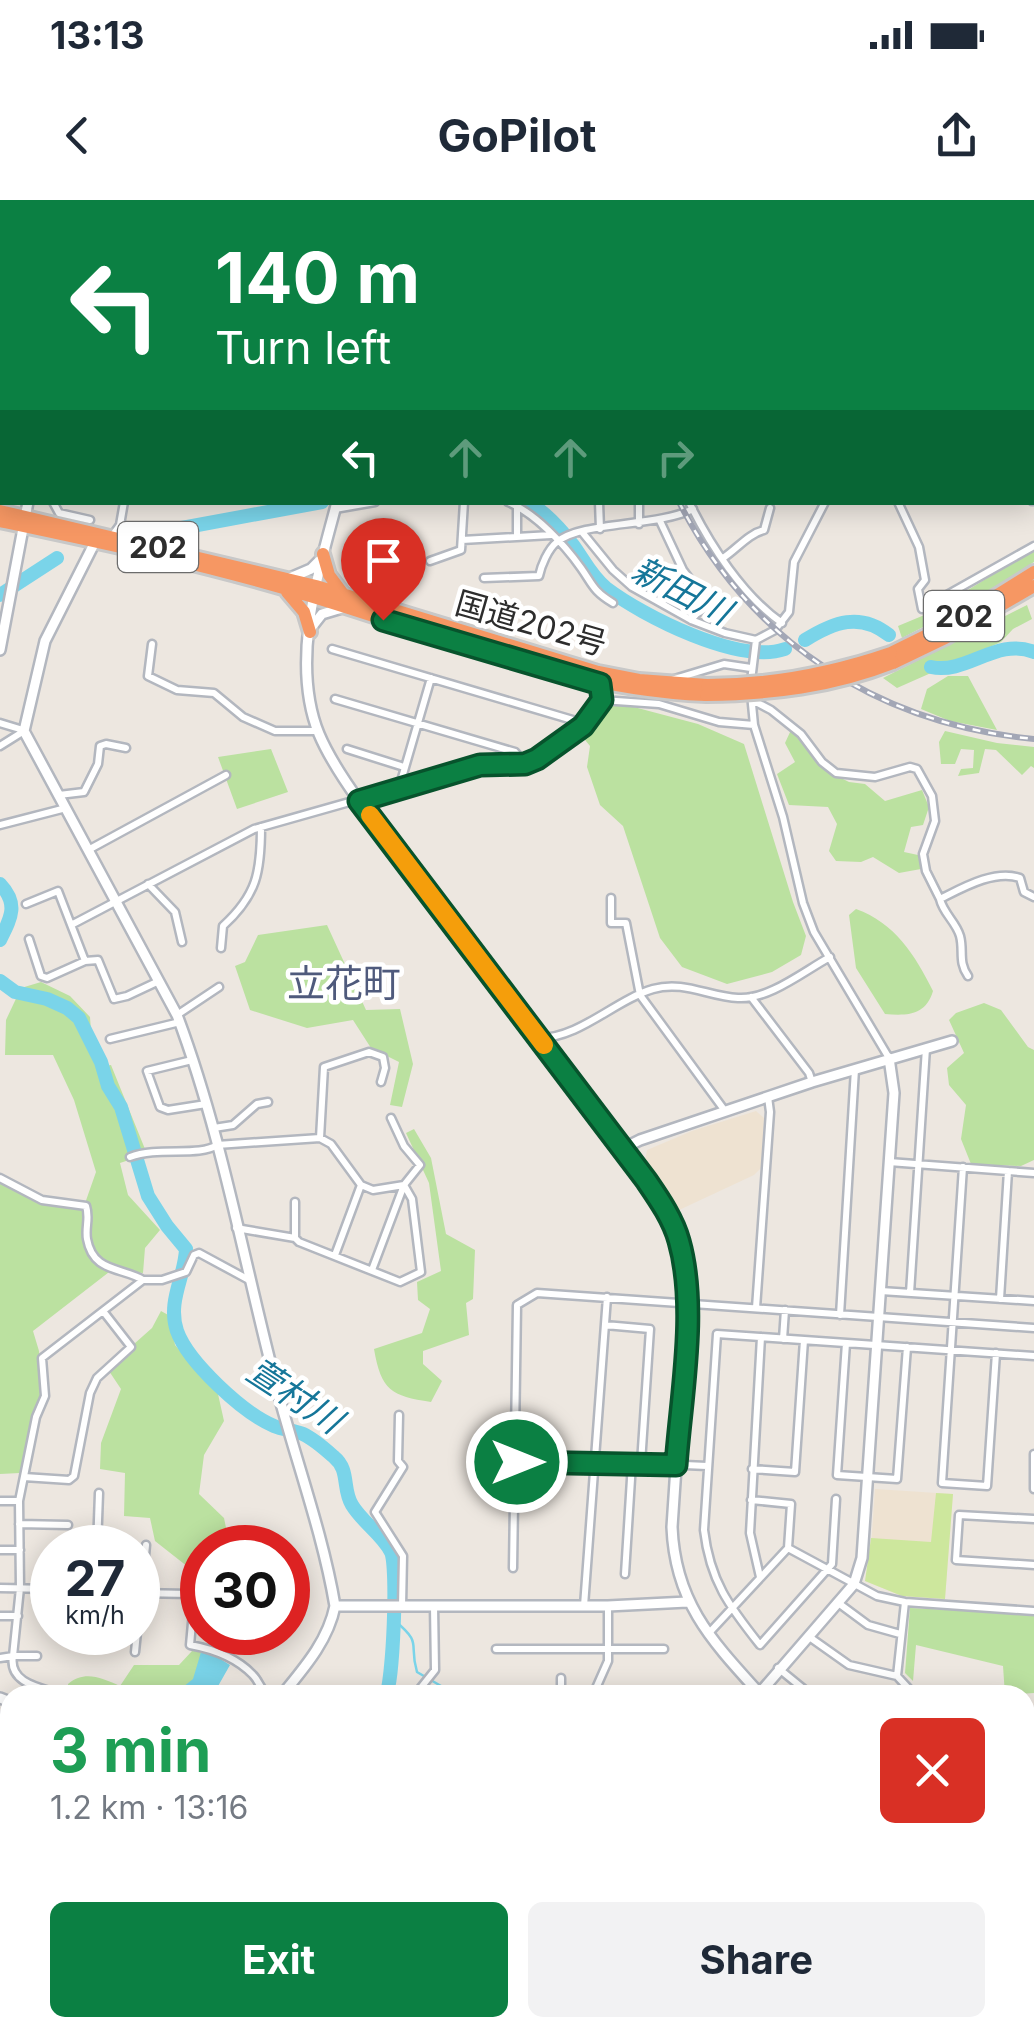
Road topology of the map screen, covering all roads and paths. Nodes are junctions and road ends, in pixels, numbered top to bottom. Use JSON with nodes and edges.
{"nodes":[{"id":1,"x":54,"y":505,"type":"edge"},
{"id":2,"x":123,"y":505,"type":"edge"},
{"id":3,"x":464,"y":505,"type":"edge"},
{"id":4,"x":599,"y":505,"type":"edge"},
{"id":5,"x":639,"y":505,"type":"edge"},
{"id":6,"x":823,"y":505,"type":"edge"},
{"id":7,"x":899,"y":505,"type":"edge"},
{"id":8,"x":336,"y":506,"type":"edge"},
{"id":9,"x":517,"y":506,"type":"joint"},
{"id":10,"x":691,"y":506,"type":"edge"},
{"id":11,"x":770,"y":508,"type":"dead end"},
{"id":12,"x":0,"y":511,"type":"edge"},
{"id":13,"x":25,"y":515,"type":"edge"},
{"id":14,"x":90,"y":520,"type":"dead end"},
{"id":15,"x":0,"y":521,"type":"edge"},
{"id":16,"x":660,"y":521,"type":"junction"},
{"id":17,"x":639,"y":524,"type":"junction"},
{"id":18,"x":600,"y":529,"type":"junction"},
{"id":19,"x":582,"y":532,"type":"junction"},
{"id":20,"x":112,"y":536,"type":"junction"},
{"id":21,"x":517,"y":537,"type":"junction"},
{"id":22,"x":554,"y":538,"type":"junction"},
{"id":23,"x":462,"y":540,"type":"junction"},
{"id":24,"x":93,"y":541,"type":"junction"},
{"id":25,"x":1034,"y":546,"type":"edge"},
{"id":26,"x":323,"y":554,"type":"junction"},
{"id":27,"x":723,"y":558,"type":"junction"},
{"id":28,"x":430,"y":561,"type":"dead end"},
{"id":29,"x":1034,"y":572,"type":"edge"},
{"id":30,"x":484,"y":578,"type":"dead end"},
{"id":31,"x":283,"y":582,"type":"junction"},
{"id":32,"x":1034,"y":586,"type":"edge"},
{"id":33,"x":315,"y":592,"type":"junction"},
{"id":34,"x":344,"y":601,"type":"junction"},
{"id":35,"x":613,"y":603,"type":"dead end"},
{"id":36,"x":691,"y":620,"type":"junction"},
{"id":37,"x":782,"y":623,"type":"junction"},
{"id":38,"x":310,"y":632,"type":"junction"},
{"id":39,"x":756,"y":640,"type":"junction"},
{"id":40,"x":152,"y":644,"type":"dead end"},
{"id":41,"x":0,"y":649,"type":"edge"},
{"id":42,"x":332,"y":650,"type":"dead end"},
{"id":43,"x":892,"y":658,"type":"junction"},
{"id":44,"x":751,"y":664,"type":"junction"},
{"id":45,"x":430,"y":678,"type":"junction"},
{"id":46,"x":599,"y":678,"type":"junction"},
{"id":47,"x":664,"y":693,"type":"junction"},
{"id":48,"x":335,"y":698,"type":"dead end"},
{"id":49,"x":751,"y":699,"type":"junction"},
{"id":50,"x":602,"y":700,"type":"junction"},
{"id":51,"x":0,"y":723,"type":"edge"},
{"id":52,"x":417,"y":723,"type":"junction"},
{"id":53,"x":754,"y":725,"type":"junction"},
{"id":54,"x":583,"y":726,"type":"junction"},
{"id":55,"x":24,"y":731,"type":"junction"},
{"id":56,"x":318,"y":731,"type":"junction"},
{"id":57,"x":0,"y":746,"type":"edge"},
{"id":58,"x":126,"y":748,"type":"dead end"},
{"id":59,"x":347,"y":749,"type":"dead end"},
{"id":60,"x":525,"y":764,"type":"junction"},
{"id":61,"x":404,"y":766,"type":"junction"},
{"id":62,"x":226,"y":775,"type":"dead end"},
{"id":63,"x":400,"y":788,"type":"junction"},
{"id":64,"x":58,"y":795,"type":"junction"},
{"id":65,"x":359,"y":801,"type":"junction"},
{"id":66,"x":66,"y":808,"type":"junction"},
{"id":67,"x":0,"y":826,"type":"edge"},
{"id":68,"x":261,"y":827,"type":"junction"},
{"id":69,"x":90,"y":850,"type":"junction"},
{"id":70,"x":148,"y":884,"type":"junction"},
{"id":71,"x":1034,"y":897,"type":"edge"},
{"id":72,"x":611,"y":898,"type":"dead end"},
{"id":73,"x":940,"y":899,"type":"junction"},
{"id":74,"x":116,"y":900,"type":"junction"},
{"id":75,"x":26,"y":904,"type":"dead end"},
{"id":76,"x":73,"y":924,"type":"junction"},
{"id":77,"x":29,"y":939,"type":"dead end"},
{"id":78,"x":182,"y":942,"type":"dead end"},
{"id":79,"x":220,"y":948,"type":"dead end"},
{"id":80,"x":830,"y":957,"type":"junction"},
{"id":81,"x":86,"y":961,"type":"junction"},
{"id":82,"x":968,"y":976,"type":"dead end"},
{"id":83,"x":159,"y":981,"type":"junction"},
{"id":84,"x":219,"y":987,"type":"dead end"},
{"id":85,"x":640,"y":994,"type":"junction"},
{"id":86,"x":751,"y":998,"type":"junction"},
{"id":87,"x":178,"y":1019,"type":"junction"},
{"id":88,"x":539,"y":1038,"type":"junction"},
{"id":89,"x":110,"y":1039,"type":"dead end"},
{"id":90,"x":952,"y":1040,"type":"dead end"},
{"id":91,"x":926,"y":1048,"type":"junction"},
{"id":92,"x":890,"y":1058,"type":"junction"},
{"id":93,"x":194,"y":1059,"type":"junction"},
{"id":94,"x":855,"y":1068,"type":"junction"},
{"id":95,"x":381,"y":1082,"type":"dead end"},
{"id":96,"x":812,"y":1082,"type":"junction"},
{"id":97,"x":768,"y":1097,"type":"junction"},
{"id":98,"x":268,"y":1102,"type":"dead end"},
{"id":99,"x":206,"y":1104,"type":"junction"},
{"id":100,"x":725,"y":1112,"type":"junction"},
{"id":101,"x":391,"y":1118,"type":"dead end"},
{"id":102,"x":212,"y":1128,"type":"junction"},
{"id":103,"x":320,"y":1138,"type":"junction"},
{"id":104,"x":217,"y":1145,"type":"junction"},
{"id":105,"x":622,"y":1149,"type":"junction"},
{"id":106,"x":130,"y":1156,"type":"dead end"},
{"id":107,"x":889,"y":1162,"type":"junction"},
{"id":108,"x":919,"y":1164,"type":"junction"},
{"id":109,"x":962,"y":1168,"type":"junction"},
{"id":110,"x":1008,"y":1171,"type":"junction"},
{"id":111,"x":1034,"y":1172,"type":"edge"},
{"id":112,"x":0,"y":1178,"type":"edge"},
{"id":113,"x":404,"y":1185,"type":"junction"},
{"id":114,"x":361,"y":1186,"type":"junction"},
{"id":115,"x":295,"y":1202,"type":"dead end"},
{"id":116,"x":236,"y":1228,"type":"junction"},
{"id":117,"x":294,"y":1238,"type":"junction"},
{"id":118,"x":335,"y":1256,"type":"junction"},
{"id":119,"x":372,"y":1270,"type":"junction"},
{"id":120,"x":143,"y":1280,"type":"junction"},
{"id":121,"x":250,"y":1280,"type":"junction"},
{"id":122,"x":880,"y":1291,"type":"junction"},
{"id":123,"x":910,"y":1293,"type":"junction"},
{"id":124,"x":954,"y":1296,"type":"junction"},
{"id":125,"x":607,"y":1297,"type":"junction"},
{"id":126,"x":1000,"y":1298,"type":"junction"},
{"id":127,"x":1034,"y":1301,"type":"edge"},
{"id":128,"x":687,"y":1303,"type":"junction"},
{"id":129,"x":756,"y":1308,"type":"junction"},
{"id":130,"x":785,"y":1310,"type":"junction"},
{"id":131,"x":103,"y":1311,"type":"junction"},
{"id":132,"x":840,"y":1314,"type":"junction"},
{"id":133,"x":878,"y":1318,"type":"junction"},
{"id":134,"x":953,"y":1323,"type":"junction"},
{"id":135,"x":605,"y":1325,"type":"junction"},
{"id":136,"x":1034,"y":1328,"type":"edge"},
{"id":137,"x":761,"y":1337,"type":"junction"},
{"id":138,"x":783,"y":1338,"type":"junction"},
{"id":139,"x":804,"y":1340,"type":"junction"},
{"id":140,"x":846,"y":1343,"type":"junction"},
{"id":141,"x":876,"y":1345,"type":"junction"},
{"id":142,"x":906,"y":1347,"type":"junction"},
{"id":143,"x":951,"y":1350,"type":"junction"},
{"id":144,"x":996,"y":1353,"type":"junction"},
{"id":145,"x":1034,"y":1356,"type":"edge"},
{"id":146,"x":400,"y":1415,"type":"dead end"},
{"id":147,"x":1034,"y":1454,"type":"edge"},
{"id":148,"x":595,"y":1461,"type":"junction"},
{"id":149,"x":491,"y":1462,"type":"dead end"},
{"id":150,"x":517,"y":1462,"type":"junction"},
{"id":151,"x":636,"y":1463,"type":"junction"},
{"id":152,"x":676,"y":1465,"type":"junction"},
{"id":153,"x":707,"y":1466,"type":"junction"},
{"id":154,"x":752,"y":1469,"type":"junction"},
{"id":155,"x":24,"y":1476,"type":"junction"},
{"id":156,"x":867,"y":1477,"type":"junction"},
{"id":157,"x":1034,"y":1489,"type":"edge"},
{"id":158,"x":99,"y":1492,"type":"dead end"},
{"id":159,"x":836,"y":1499,"type":"dead end"},
{"id":160,"x":751,"y":1500,"type":"junction"},
{"id":161,"x":0,"y":1501,"type":"edge"},
{"id":162,"x":19,"y":1501,"type":"junction"},
{"id":163,"x":1034,"y":1519,"type":"edge"},
{"id":164,"x":19,"y":1524,"type":"junction"},
{"id":165,"x":44,"y":1525,"type":"edge"},
{"id":166,"x":98,"y":1525,"type":"edge"},
{"id":167,"x":788,"y":1548,"type":"junction"},
{"id":168,"x":0,"y":1550,"type":"edge"},
{"id":169,"x":20,"y":1550,"type":"junction"},
{"id":170,"x":1034,"y":1565,"type":"edge"},
{"id":171,"x":513,"y":1568,"type":"dead end"},
{"id":172,"x":828,"y":1570,"type":"junction"},
{"id":173,"x":625,"y":1574,"type":"dead end"},
{"id":174,"x":760,"y":1577,"type":"junction"},
{"id":175,"x":854,"y":1584,"type":"junction"},
{"id":176,"x":0,"y":1588,"type":"edge"},
{"id":177,"x":20,"y":1588,"type":"junction"},
{"id":178,"x":30,"y":1588,"type":"edge"},
{"id":179,"x":160,"y":1593,"type":"edge"},
{"id":180,"x":688,"y":1602,"type":"junction"},
{"id":181,"x":837,"y":1602,"type":"junction"},
{"id":182,"x":904,"y":1602,"type":"junction"},
{"id":183,"x":335,"y":1606,"type":"junction"},
{"id":184,"x":402,"y":1606,"type":"junction"},
{"id":185,"x":434,"y":1606,"type":"junction"},
{"id":186,"x":584,"y":1606,"type":"junction"},
{"id":187,"x":608,"y":1606,"type":"junction"},
{"id":188,"x":730,"y":1608,"type":"junction"},
{"id":189,"x":1034,"y":1611,"type":"edge"},
{"id":190,"x":0,"y":1616,"type":"edge"},
{"id":191,"x":18,"y":1616,"type":"junction"},
{"id":192,"x":708,"y":1634,"type":"junction"},
{"id":193,"x":900,"y":1634,"type":"junction"},
{"id":194,"x":808,"y":1636,"type":"junction"},
{"id":195,"x":610,"y":1649,"type":"junction"},
{"id":196,"x":664,"y":1649,"type":"dead end"},
{"id":197,"x":496,"y":1650,"type":"dead end"},
{"id":198,"x":12,"y":1656,"type":"junction"},
{"id":199,"x":37,"y":1656,"type":"dead end"},
{"id":200,"x":0,"y":1658,"type":"edge"},
{"id":201,"x":778,"y":1668,"type":"junction"},
{"id":202,"x":897,"y":1676,"type":"junction"},
{"id":203,"x":561,"y":1678,"type":"dead end"},
{"id":204,"x":34,"y":1685,"type":"edge"},
{"id":205,"x":258,"y":1685,"type":"edge"},
{"id":206,"x":290,"y":1685,"type":"edge"},
{"id":207,"x":422,"y":1685,"type":"edge"},
{"id":208,"x":561,"y":1685,"type":"edge"},
{"id":209,"x":597,"y":1685,"type":"edge"},
{"id":210,"x":751,"y":1685,"type":"edge"},
{"id":211,"x":766,"y":1685,"type":"edge"},
{"id":212,"x":799,"y":1685,"type":"edge"},
{"id":213,"x":905,"y":1685,"type":"edge"}],
"edges":[{"from":1,"to":14,"type":"street"},
{"from":2,"to":20,"type":"street"},
{"from":3,"to":23,"type":"street"},
{"from":4,"to":18,"type":"street"},
{"from":5,"to":17,"type":"street"},
{"from":6,"to":37,"type":"street"},
{"from":7,"to":25,"type":"street"},
{"from":8,"to":26,"type":"street"},
{"from":9,"to":21,"type":"street"},
{"from":9,"to":22,"type":"street"},
{"from":10,"to":16,"type":"street"},
{"from":10,"to":27,"type":"street"},
{"from":11,"to":27,"type":"street"},
{"from":12,"to":13,"type":"highway","name":"国道202号","number":"202"},
{"from":13,"to":15,"type":"highway","name":"国道202号","number":"202"},
{"from":13,"to":20,"type":"highway","name":"国道202号","number":"202"},
{"from":13,"to":24,"type":"highway","name":"国道202号","number":"202"},
{"from":13,"to":41,"type":"street"},
{"from":16,"to":17,"type":"street"},
{"from":16,"to":36,"type":"street"},
{"from":17,"to":18,"type":"street"},
{"from":18,"to":19,"type":"street"},
{"from":19,"to":22,"type":"street"},
{"from":19,"to":36,"type":"street"},
{"from":20,"to":24,"type":"street"},
{"from":20,"to":31,"type":"highway","name":"国道202号","number":"202"},
{"from":21,"to":22,"type":"street"},
{"from":21,"to":23,"type":"street"},
{"from":22,"to":30,"type":"street"},
{"from":22,"to":35,"type":"street"},
{"from":23,"to":28,"type":"street"},
{"from":24,"to":31,"type":"highway","name":"国道202号","number":"202"},
{"from":24,"to":55,"type":"street"},
{"from":26,"to":31,"type":"street"},
{"from":26,"to":33,"type":"street"},
{"from":26,"to":34,"type":"highway"},
{"from":27,"to":37,"type":"street"},
{"from":29,"to":43,"type":"highway","name":"国道202号","number":"202"},
{"from":31,"to":33,"type":"highway","name":"国道202号","number":"202"},
{"from":31,"to":38,"type":"highway"},
{"from":32,"to":43,"type":"highway","name":"国道202号","number":"202"},
{"from":33,"to":34,"type":"highway","name":"国道202号","number":"202"},
{"from":33,"to":38,"type":"street"},
{"from":34,"to":38,"type":"street"},
{"from":34,"to":46,"type":"highway","name":"国道202号","number":"202"},
{"from":36,"to":39,"type":"street"},
{"from":37,"to":39,"type":"street"},
{"from":38,"to":56,"type":"street"},
{"from":39,"to":44,"type":"street"},
{"from":40,"to":56,"type":"street"},
{"from":42,"to":45,"type":"street"},
{"from":43,"to":47,"type":"highway","name":"国道202号","number":"202","bridge":true},
{"from":44,"to":47,"type":"street"},
{"from":44,"to":49,"type":"street"},
{"from":45,"to":52,"type":"street"},
{"from":45,"to":54,"type":"street"},
{"from":46,"to":47,"type":"highway","name":"国道202号","number":"202"},
{"from":46,"to":50,"type":"street"},
{"from":47,"to":50,"type":"street"},
{"from":47,"to":53,"type":"street"},
{"from":48,"to":52,"type":"street"},
{"from":49,"to":53,"type":"street"},
{"from":49,"to":73,"type":"street"},
{"from":50,"to":54,"type":"street"},
{"from":51,"to":55,"type":"street"},
{"from":52,"to":60,"type":"street"},
{"from":52,"to":61,"type":"street"},
{"from":53,"to":80,"type":"street"},
{"from":54,"to":60,"type":"street"},
{"from":55,"to":57,"type":"street"},
{"from":55,"to":64,"type":"street"},
{"from":56,"to":65,"type":"street"},
{"from":58,"to":64,"type":"street"},
{"from":59,"to":61,"type":"street"},
{"from":60,"to":63,"type":"street"},
{"from":61,"to":63,"type":"street"},
{"from":62,"to":69,"type":"street"},
{"from":63,"to":65,"type":"street"},
{"from":64,"to":66,"type":"street"},
{"from":65,"to":68,"type":"street"},
{"from":65,"to":88,"type":"street"},
{"from":66,"to":67,"type":"street"},
{"from":66,"to":69,"type":"street"},
{"from":68,"to":70,"type":"street"},
{"from":68,"to":79,"type":"street"},
{"from":69,"to":74,"type":"street"},
{"from":70,"to":74,"type":"street"},
{"from":70,"to":78,"type":"street"},
{"from":71,"to":73,"type":"street"},
{"from":72,"to":85,"type":"street"},
{"from":73,"to":82,"type":"street"},
{"from":74,"to":76,"type":"street"},
{"from":74,"to":83,"type":"street"},
{"from":75,"to":76,"type":"street"},
{"from":76,"to":81,"type":"street"},
{"from":77,"to":81,"type":"street"},
{"from":80,"to":86,"type":"street"},
{"from":80,"to":92,"type":"street"},
{"from":81,"to":83,"type":"street"},
{"from":83,"to":87,"type":"street"},
{"from":84,"to":87,"type":"street"},
{"from":85,"to":86,"type":"street"},
{"from":85,"to":88,"type":"street"},
{"from":85,"to":100,"type":"street"},
{"from":86,"to":96,"type":"street"},
{"from":87,"to":89,"type":"street"},
{"from":87,"to":93,"type":"street"},
{"from":88,"to":105,"type":"street"},
{"from":90,"to":91,"type":"street"},
{"from":91,"to":92,"type":"street"},
{"from":91,"to":108,"type":"street"},
{"from":92,"to":94,"type":"street"},
{"from":92,"to":107,"type":"street"},
{"from":93,"to":99,"type":"street"},
{"from":93,"to":99,"type":"street"},
{"from":94,"to":96,"type":"street"},
{"from":94,"to":132,"type":"street"},
{"from":95,"to":103,"type":"street"},
{"from":96,"to":97,"type":"street"},
{"from":97,"to":100,"type":"street"},
{"from":97,"to":129,"type":"street"},
{"from":98,"to":102,"type":"street"},
{"from":99,"to":102,"type":"street"},
{"from":100,"to":105,"type":"street"},
{"from":101,"to":113,"type":"street"},
{"from":102,"to":104,"type":"street"},
{"from":103,"to":104,"type":"street"},
{"from":103,"to":114,"type":"street"},
{"from":104,"to":106,"type":"street"},
{"from":104,"to":116,"type":"street"},
{"from":105,"to":128,"type":"street"},
{"from":107,"to":108,"type":"street"},
{"from":107,"to":122,"type":"street"},
{"from":108,"to":109,"type":"street"},
{"from":108,"to":123,"type":"street"},
{"from":109,"to":110,"type":"street"},
{"from":109,"to":124,"type":"street"},
{"from":110,"to":111,"type":"street"},
{"from":110,"to":126,"type":"street"},
{"from":112,"to":120,"type":"street"},
{"from":113,"to":114,"type":"street"},
{"from":113,"to":119,"type":"street"},
{"from":113,"to":119,"type":"street"},
{"from":114,"to":118,"type":"street"},
{"from":115,"to":117,"type":"street"},
{"from":116,"to":117,"type":"street"},
{"from":116,"to":121,"type":"street"},
{"from":117,"to":118,"type":"street"},
{"from":118,"to":119,"type":"street"},
{"from":120,"to":121,"type":"street"},
{"from":120,"to":131,"type":"street"},
{"from":121,"to":183,"type":"street"},
{"from":122,"to":123,"type":"street"},
{"from":122,"to":133,"type":"street"},
{"from":123,"to":124,"type":"street"},
{"from":124,"to":126,"type":"street"},
{"from":124,"to":134,"type":"street"},
{"from":125,"to":128,"type":"street"},
{"from":125,"to":135,"type":"street"},
{"from":125,"to":150,"type":"street"},
{"from":126,"to":127,"type":"street"},
{"from":128,"to":129,"type":"street"},
{"from":128,"to":152,"type":"street"},
{"from":129,"to":130,"type":"street"},
{"from":130,"to":132,"type":"street"},
{"from":130,"to":138,"type":"street"},
{"from":131,"to":155,"type":"street"},
{"from":131,"to":155,"type":"street"},
{"from":132,"to":133,"type":"street"},
{"from":133,"to":134,"type":"street"},
{"from":133,"to":141,"type":"street"},
{"from":134,"to":136,"type":"street"},
{"from":134,"to":143,"type":"street"},
{"from":135,"to":148,"type":"street"},
{"from":135,"to":151,"type":"street"},
{"from":137,"to":138,"type":"street"},
{"from":137,"to":153,"type":"street"},
{"from":137,"to":154,"type":"street"},
{"from":138,"to":139,"type":"street"},
{"from":139,"to":140,"type":"street"},
{"from":139,"to":154,"type":"street"},
{"from":140,"to":141,"type":"street"},
{"from":140,"to":156,"type":"street"},
{"from":141,"to":142,"type":"street"},
{"from":141,"to":156,"type":"street"},
{"from":142,"to":143,"type":"street"},
{"from":142,"to":156,"type":"street"},
{"from":143,"to":144,"type":"street"},
{"from":143,"to":144,"type":"street"},
{"from":144,"to":145,"type":"street"},
{"from":146,"to":184,"type":"street"},
{"from":147,"to":157,"type":"street"},
{"from":148,"to":150,"type":"street"},
{"from":148,"to":151,"type":"street"},
{"from":148,"to":186,"type":"street"},
{"from":149,"to":150,"type":"street"},
{"from":150,"to":171,"type":"street"},
{"from":151,"to":152,"type":"street"},
{"from":151,"to":173,"type":"street"},
{"from":152,"to":153,"type":"street"},
{"from":152,"to":180,"type":"street"},
{"from":153,"to":188,"type":"street"},
{"from":154,"to":160,"type":"street"},
{"from":155,"to":162,"type":"street"},
{"from":156,"to":175,"type":"street"},
{"from":158,"to":166,"type":"street"},
{"from":159,"to":172,"type":"street"},
{"from":160,"to":167,"type":"street"},
{"from":160,"to":174,"type":"street"},
{"from":161,"to":162,"type":"street"},
{"from":162,"to":164,"type":"street"},
{"from":163,"to":170,"type":"street"},
{"from":164,"to":165,"type":"street"},
{"from":164,"to":169,"type":"street"},
{"from":167,"to":172,"type":"street"},
{"from":167,"to":174,"type":"street"},
{"from":168,"to":169,"type":"street"},
{"from":169,"to":177,"type":"street"},
{"from":172,"to":175,"type":"street"},
{"from":172,"to":188,"type":"street"},
{"from":174,"to":188,"type":"street"},
{"from":175,"to":181,"type":"street"},
{"from":175,"to":182,"type":"street"},
{"from":176,"to":177,"type":"street"},
{"from":177,"to":178,"type":"street"},
{"from":177,"to":191,"type":"street"},
{"from":179,"to":205,"type":"street"},
{"from":180,"to":187,"type":"street"},
{"from":180,"to":192,"type":"street"},
{"from":181,"to":193,"type":"street"},
{"from":181,"to":194,"type":"street"},
{"from":182,"to":189,"type":"street"},
{"from":182,"to":193,"type":"street"},
{"from":183,"to":184,"type":"street"},
{"from":183,"to":206,"type":"street"},
{"from":184,"to":185,"type":"street"},
{"from":185,"to":186,"type":"street"},
{"from":185,"to":207,"type":"street"},
{"from":186,"to":187,"type":"street"},
{"from":187,"to":195,"type":"street"},
{"from":188,"to":192,"type":"street"},
{"from":190,"to":191,"type":"street"},
{"from":191,"to":198,"type":"street"},
{"from":192,"to":210,"type":"street"},
{"from":193,"to":202,"type":"street"},
{"from":194,"to":201,"type":"street"},
{"from":194,"to":202,"type":"street"},
{"from":195,"to":196,"type":"street"},
{"from":195,"to":197,"type":"street"},
{"from":195,"to":209,"type":"street"},
{"from":198,"to":199,"type":"street"},
{"from":198,"to":200,"type":"street"},
{"from":198,"to":204,"type":"street"},
{"from":201,"to":211,"type":"street"},
{"from":201,"to":212,"type":"street"},
{"from":202,"to":213,"type":"street"},
{"from":203,"to":208,"type":"street"}]}
